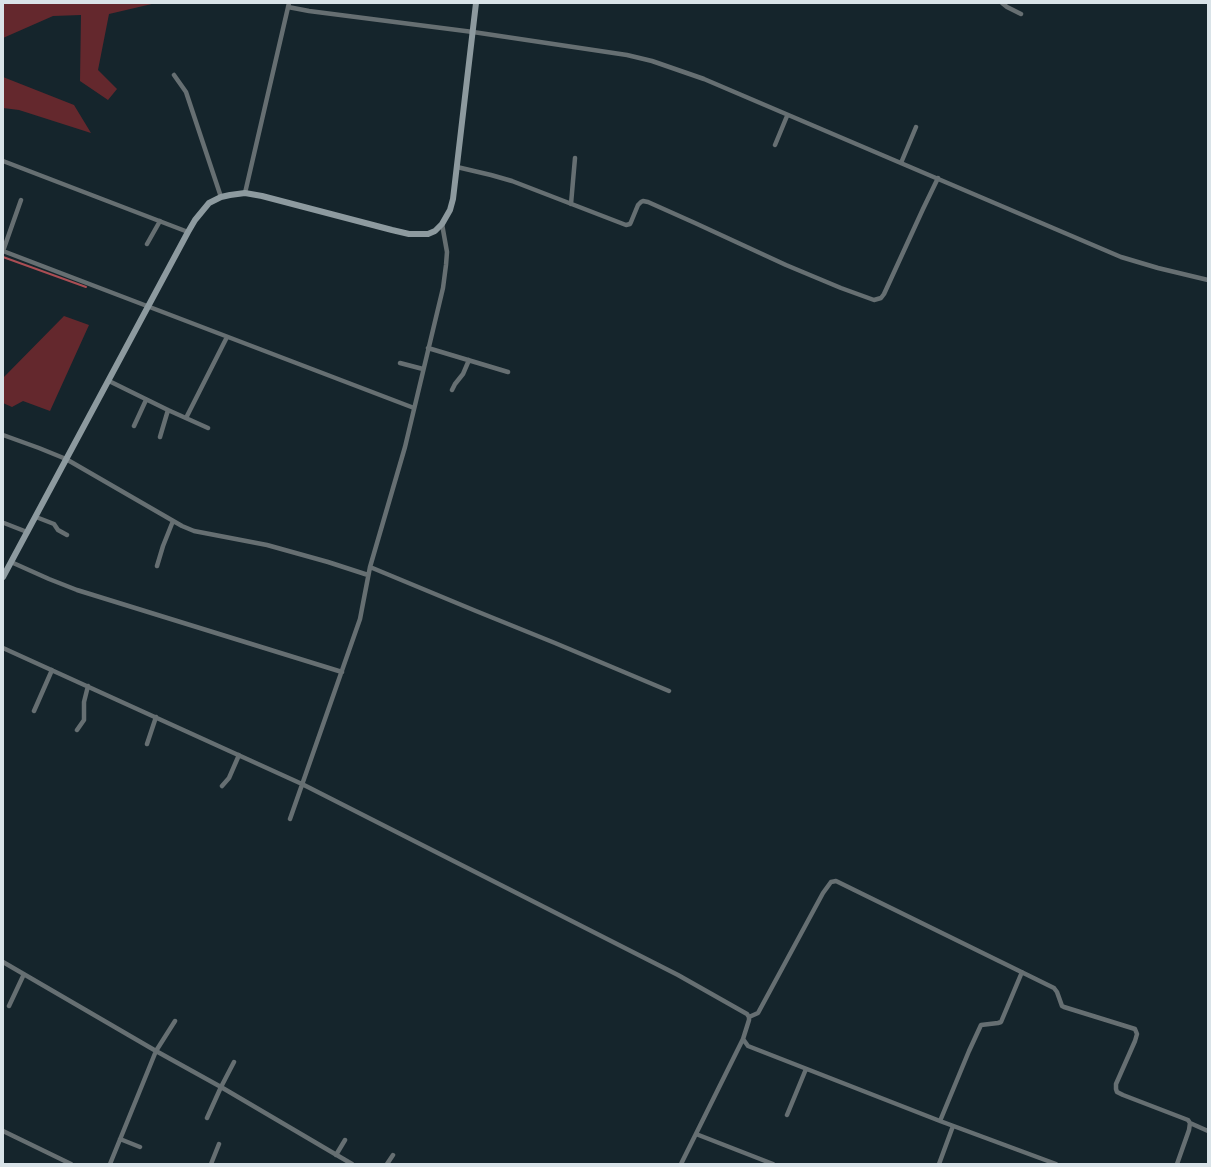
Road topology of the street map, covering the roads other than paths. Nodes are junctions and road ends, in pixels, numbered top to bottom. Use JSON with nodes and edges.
{"nodes":[{"id":1,"x":476,"y":3,"type":"edge"},
{"id":2,"x":1002,"y":3,"type":"edge"},
{"id":3,"x":289,"y":5,"type":"edge"},
{"id":4,"x":1021,"y":14,"type":"dead end"},
{"id":5,"x":473,"y":32,"type":"junction"},
{"id":6,"x":174,"y":75,"type":"dead end"},
{"id":7,"x":787,"y":116,"type":"junction"},
{"id":8,"x":916,"y":127,"type":"dead end"},
{"id":9,"x":775,"y":145,"type":"dead end"},
{"id":10,"x":576,"y":158,"type":"dead end"},
{"id":11,"x":3,"y":161,"type":"edge"},
{"id":12,"x":902,"y":163,"type":"junction"},
{"id":13,"x":457,"y":167,"type":"junction"},
{"id":14,"x":938,"y":178,"type":"junction"},
{"id":15,"x":245,"y":193,"type":"junction"},
{"id":16,"x":221,"y":197,"type":"junction"},
{"id":17,"x":22,"y":200,"type":"dead end"},
{"id":18,"x":571,"y":204,"type":"junction"},
{"id":19,"x":160,"y":221,"type":"junction"},
{"id":20,"x":442,"y":224,"type":"junction"},
{"id":21,"x":188,"y":232,"type":"junction"},
{"id":22,"x":147,"y":244,"type":"dead end"},
{"id":23,"x":3,"y":251,"type":"edge"},
{"id":24,"x":1208,"y":280,"type":"edge"},
{"id":25,"x":149,"y":307,"type":"junction"},
{"id":26,"x":227,"y":337,"type":"junction"},
{"id":27,"x":428,"y":348,"type":"junction"},
{"id":28,"x":469,"y":360,"type":"junction"},
{"id":29,"x":400,"y":363,"type":"dead end"},
{"id":30,"x":423,"y":369,"type":"junction"},
{"id":31,"x":508,"y":372,"type":"dead end"},
{"id":32,"x":109,"y":381,"type":"junction"},
{"id":33,"x":452,"y":390,"type":"dead end"},
{"id":34,"x":146,"y":400,"type":"junction"},
{"id":35,"x":414,"y":408,"type":"junction"},
{"id":36,"x":168,"y":410,"type":"junction"},
{"id":37,"x":186,"y":418,"type":"junction"},
{"id":38,"x":134,"y":426,"type":"dead end"},
{"id":39,"x":208,"y":428,"type":"dead end"},
{"id":40,"x":3,"y":435,"type":"edge"},
{"id":41,"x":160,"y":437,"type":"dead end"},
{"id":42,"x":66,"y":459,"type":"junction"},
{"id":43,"x":36,"y":517,"type":"junction"},
{"id":44,"x":173,"y":521,"type":"junction"},
{"id":45,"x":4,"y":522,"type":"dead end"},
{"id":46,"x":27,"y":532,"type":"junction"},
{"id":47,"x":67,"y":535,"type":"dead end"},
{"id":48,"x":11,"y":562,"type":"junction"},
{"id":49,"x":157,"y":566,"type":"dead end"},
{"id":50,"x":370,"y":567,"type":"junction"},
{"id":51,"x":368,"y":576,"type":"junction"},
{"id":52,"x":3,"y":577,"type":"edge"},
{"id":53,"x":3,"y":648,"type":"edge"},
{"id":54,"x":52,"y":670,"type":"junction"},
{"id":55,"x":342,"y":672,"type":"junction"},
{"id":56,"x":88,"y":686,"type":"junction"},
{"id":57,"x":669,"y":691,"type":"dead end"},
{"id":58,"x":34,"y":712,"type":"dead end"},
{"id":59,"x":156,"y":718,"type":"junction"},
{"id":60,"x":77,"y":730,"type":"dead end"},
{"id":61,"x":147,"y":744,"type":"dead end"},
{"id":62,"x":239,"y":755,"type":"junction"},
{"id":63,"x":302,"y":784,"type":"junction"},
{"id":64,"x":222,"y":786,"type":"dead end"},
{"id":65,"x":290,"y":819,"type":"dead end"},
{"id":66,"x":3,"y":962,"type":"edge"},
{"id":67,"x":1022,"y":972,"type":"junction"},
{"id":68,"x":24,"y":974,"type":"junction"},
{"id":69,"x":9,"y":1006,"type":"dead end"},
{"id":70,"x":748,"y":1017,"type":"junction"},
{"id":71,"x":175,"y":1020,"type":"dead end"},
{"id":72,"x":743,"y":1039,"type":"junction"},
{"id":73,"x":156,"y":1051,"type":"junction"},
{"id":74,"x":234,"y":1062,"type":"dead end"},
{"id":75,"x":806,"y":1069,"type":"junction"},
{"id":76,"x":220,"y":1087,"type":"junction"},
{"id":77,"x":787,"y":1115,"type":"dead end"},
{"id":78,"x":208,"y":1118,"type":"dead end"},
{"id":79,"x":939,"y":1121,"type":"junction"},
{"id":80,"x":1190,"y":1123,"type":"junction"},
{"id":81,"x":953,"y":1126,"type":"junction"},
{"id":82,"x":1208,"y":1131,"type":"edge"},
{"id":83,"x":3,"y":1132,"type":"edge"},
{"id":84,"x":696,"y":1134,"type":"junction"},
{"id":85,"x":120,"y":1139,"type":"junction"},
{"id":86,"x":345,"y":1140,"type":"dead end"},
{"id":87,"x":219,"y":1144,"type":"dead end"},
{"id":88,"x":140,"y":1147,"type":"dead end"},
{"id":89,"x":336,"y":1155,"type":"junction"},
{"id":90,"x":392,"y":1155,"type":"dead end"},
{"id":91,"x":71,"y":1164,"type":"edge"},
{"id":92,"x":110,"y":1164,"type":"edge"},
{"id":93,"x":211,"y":1164,"type":"edge"},
{"id":94,"x":352,"y":1164,"type":"edge"},
{"id":95,"x":387,"y":1164,"type":"edge"},
{"id":96,"x":681,"y":1164,"type":"edge"},
{"id":97,"x":772,"y":1164,"type":"edge"},
{"id":98,"x":939,"y":1164,"type":"edge"},
{"id":99,"x":1056,"y":1164,"type":"edge"},
{"id":100,"x":1177,"y":1164,"type":"edge"}],
"edges":[{"from":1,"to":5,"type":"main road"},
{"from":2,"to":4,"type":"street"},
{"from":3,"to":5,"type":"street"},
{"from":3,"to":15,"type":"street"},
{"from":5,"to":7,"type":"street"},
{"from":5,"to":13,"type":"main road"},
{"from":6,"to":16,"type":"street"},
{"from":7,"to":9,"type":"street"},
{"from":7,"to":12,"type":"street"},
{"from":8,"to":12,"type":"street"},
{"from":10,"to":18,"type":"street"},
{"from":11,"to":19,"type":"street"},
{"from":12,"to":14,"type":"street"},
{"from":13,"to":18,"type":"street"},
{"from":13,"to":20,"type":"main road"},
{"from":14,"to":18,"type":"street"},
{"from":14,"to":24,"type":"street"},
{"from":15,"to":16,"type":"main road"},
{"from":15,"to":20,"type":"main road"},
{"from":16,"to":21,"type":"main road"},
{"from":17,"to":23,"type":"street"},
{"from":19,"to":21,"type":"street"},
{"from":19,"to":22,"type":"street"},
{"from":20,"to":27,"type":"street"},
{"from":21,"to":25,"type":"main road"},
{"from":23,"to":25,"type":"street"},
{"from":25,"to":26,"type":"street"},
{"from":25,"to":32,"type":"main road"},
{"from":26,"to":35,"type":"street"},
{"from":26,"to":37,"type":"street"},
{"from":27,"to":28,"type":"street"},
{"from":27,"to":30,"type":"street"},
{"from":28,"to":31,"type":"street"},
{"from":28,"to":33,"type":"street"},
{"from":29,"to":30,"type":"street"},
{"from":30,"to":35,"type":"street"},
{"from":32,"to":34,"type":"street"},
{"from":32,"to":42,"type":"main road"},
{"from":34,"to":36,"type":"street"},
{"from":34,"to":38,"type":"street"},
{"from":35,"to":50,"type":"street"},
{"from":36,"to":37,"type":"street"},
{"from":36,"to":41,"type":"street"},
{"from":37,"to":39,"type":"street"},
{"from":40,"to":42,"type":"street"},
{"from":42,"to":43,"type":"main road"},
{"from":42,"to":44,"type":"street"},
{"from":43,"to":46,"type":"main road"},
{"from":43,"to":47,"type":"street"},
{"from":44,"to":49,"type":"street"},
{"from":44,"to":51,"type":"street"},
{"from":45,"to":46,"type":"street"},
{"from":46,"to":48,"type":"main road"},
{"from":48,"to":52,"type":"main road"},
{"from":48,"to":55,"type":"street"},
{"from":50,"to":51,"type":"street"},
{"from":50,"to":57,"type":"street"},
{"from":51,"to":55,"type":"street"},
{"from":53,"to":54,"type":"street"},
{"from":54,"to":56,"type":"street"},
{"from":54,"to":58,"type":"street"},
{"from":55,"to":63,"type":"street"},
{"from":56,"to":59,"type":"street"},
{"from":56,"to":60,"type":"street"},
{"from":59,"to":61,"type":"street"},
{"from":59,"to":62,"type":"street"},
{"from":62,"to":63,"type":"street"},
{"from":62,"to":64,"type":"street"},
{"from":63,"to":65,"type":"street"},
{"from":63,"to":70,"type":"street"},
{"from":66,"to":68,"type":"street"},
{"from":67,"to":70,"type":"street"},
{"from":67,"to":79,"type":"street"},
{"from":67,"to":80,"type":"street"},
{"from":68,"to":69,"type":"street"},
{"from":68,"to":73,"type":"street"},
{"from":70,"to":72,"type":"street"},
{"from":71,"to":73,"type":"street"},
{"from":72,"to":75,"type":"street"},
{"from":72,"to":84,"type":"street"},
{"from":73,"to":76,"type":"street"},
{"from":73,"to":85,"type":"street"},
{"from":74,"to":76,"type":"street"},
{"from":75,"to":77,"type":"street"},
{"from":75,"to":79,"type":"street"},
{"from":76,"to":78,"type":"street"},
{"from":76,"to":89,"type":"street"},
{"from":79,"to":81,"type":"street"},
{"from":80,"to":82,"type":"street"},
{"from":80,"to":100,"type":"street"},
{"from":81,"to":98,"type":"street"},
{"from":81,"to":99,"type":"street"},
{"from":83,"to":91,"type":"street"},
{"from":84,"to":96,"type":"street"},
{"from":84,"to":97,"type":"street"},
{"from":85,"to":88,"type":"street"},
{"from":85,"to":92,"type":"street"},
{"from":86,"to":89,"type":"street"},
{"from":87,"to":93,"type":"street"},
{"from":89,"to":94,"type":"street"},
{"from":90,"to":95,"type":"street"}]}
